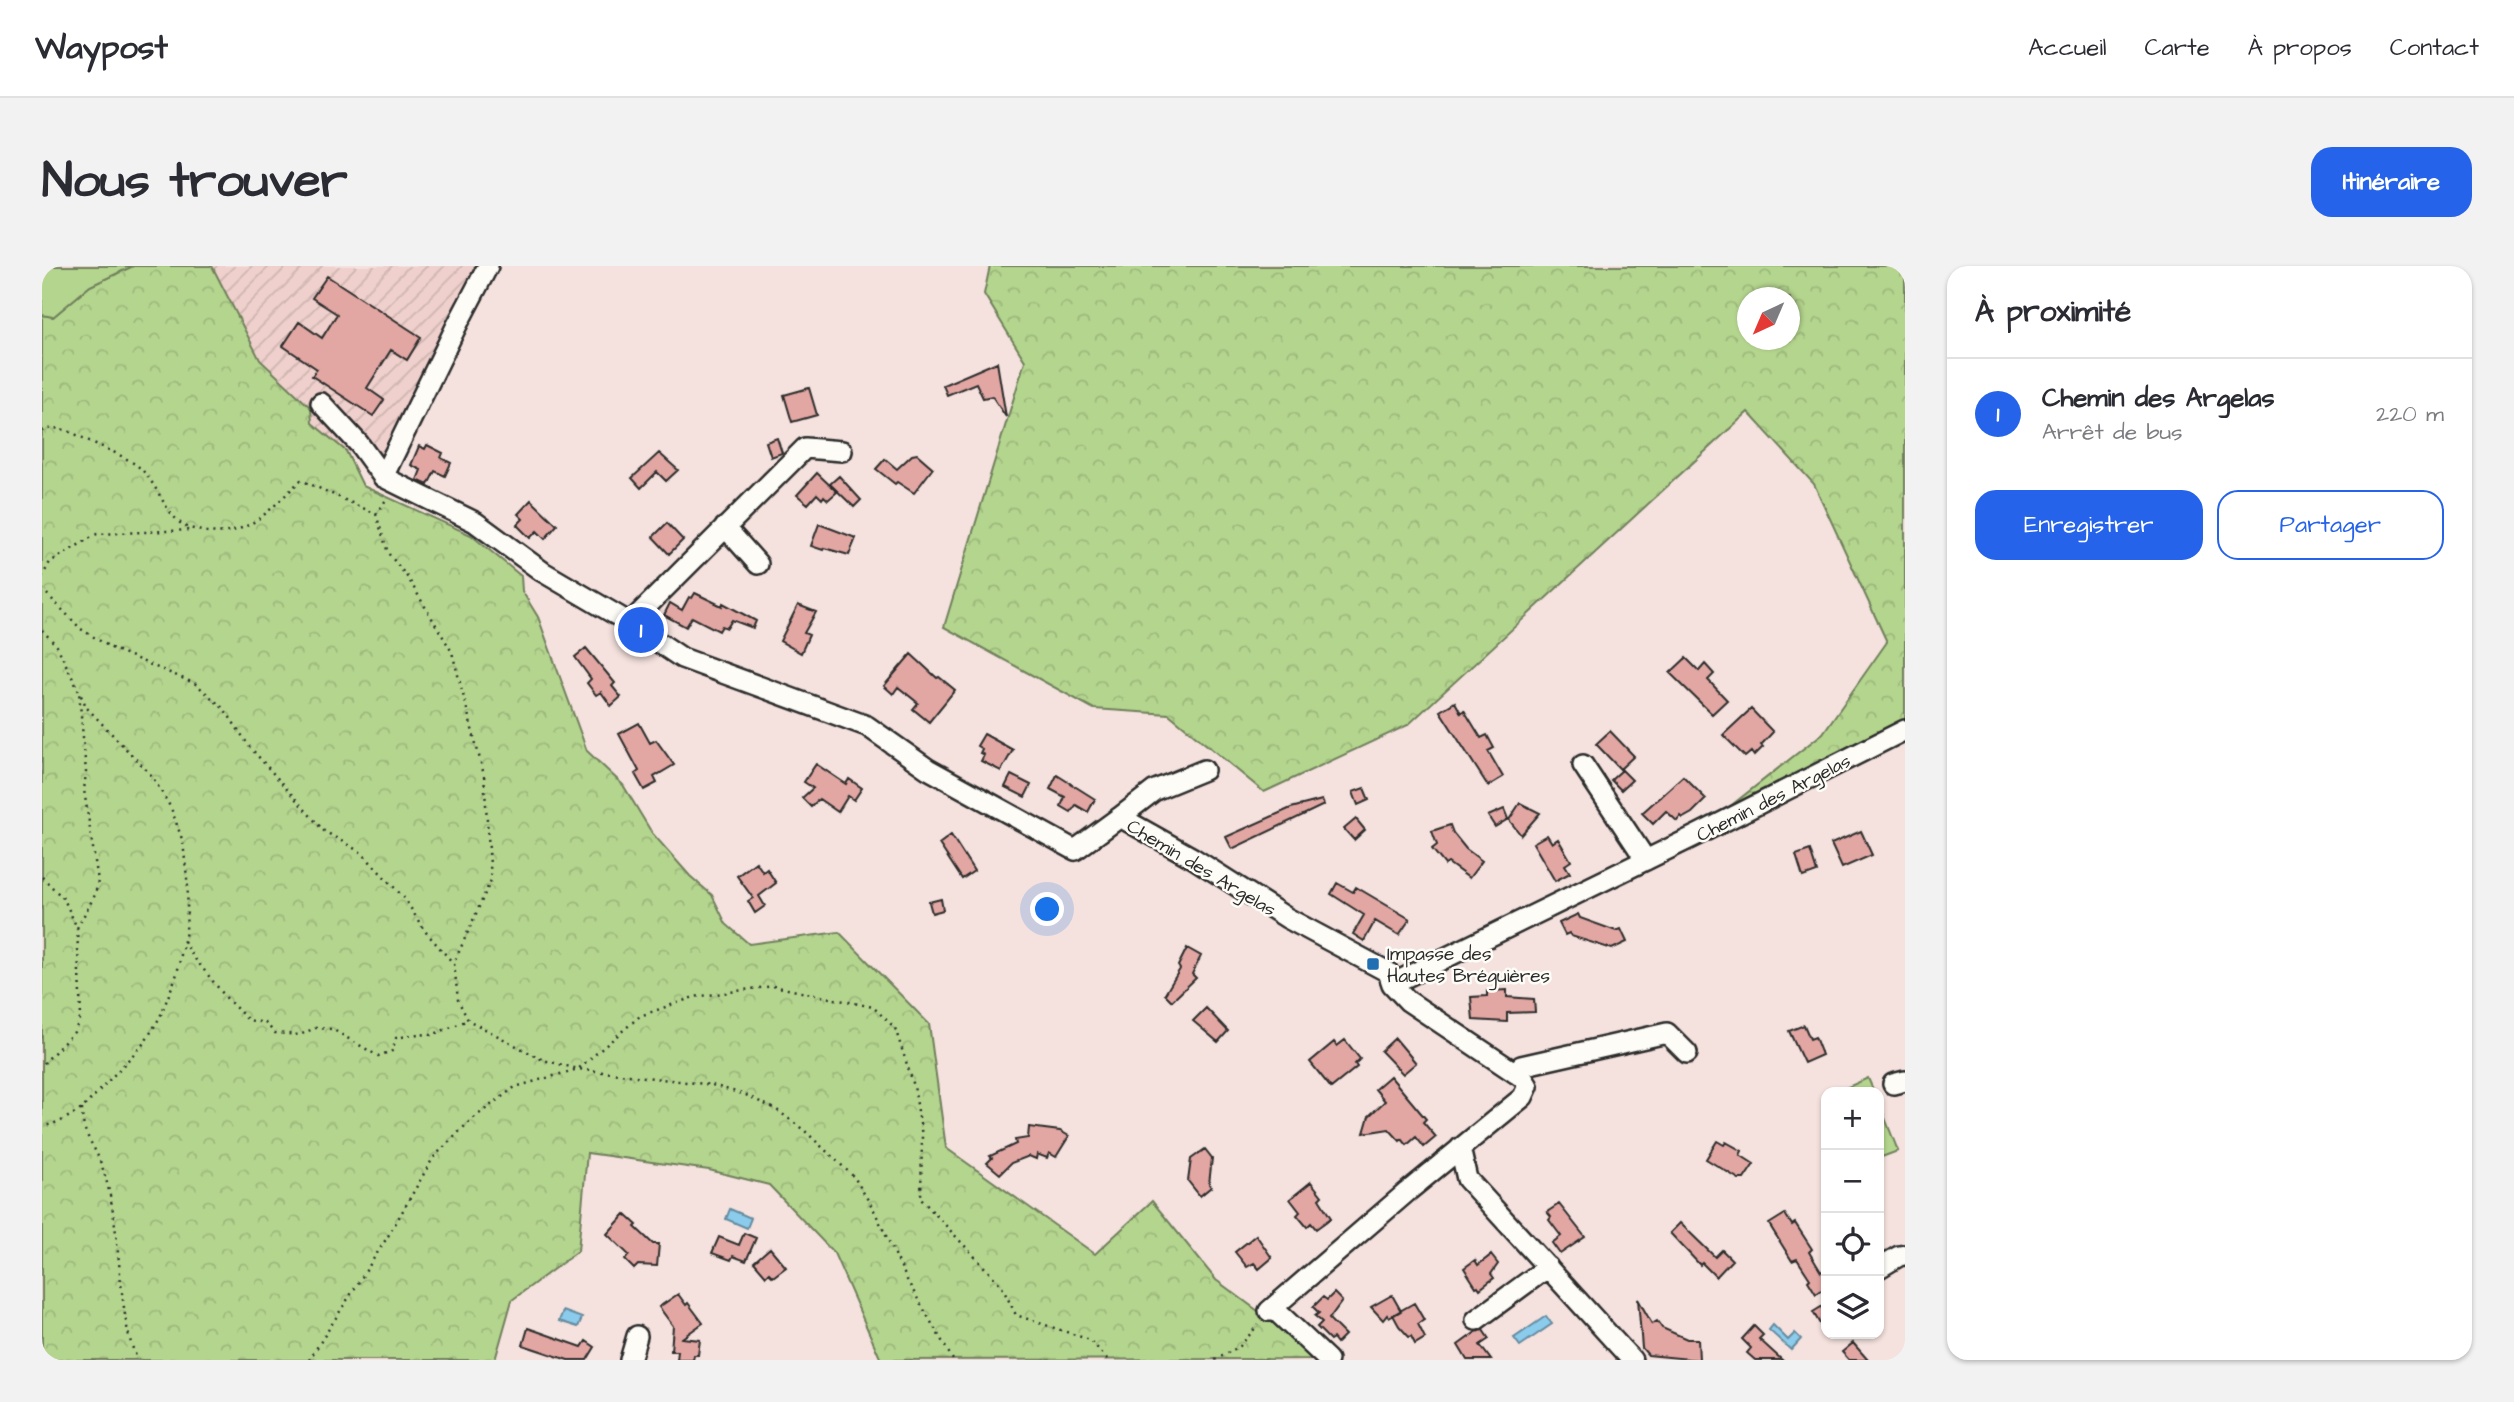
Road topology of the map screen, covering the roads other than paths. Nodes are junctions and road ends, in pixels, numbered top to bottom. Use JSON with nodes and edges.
{"nodes":[{"id":1,"x":488,"y":266,"type":"edge"},
{"id":2,"x":321,"y":402,"type":"dead end"},
{"id":3,"x":842,"y":451,"type":"dead end"},
{"id":4,"x":383,"y":477,"type":"junction"},
{"id":5,"x":725,"y":527,"type":"junction"},
{"id":6,"x":758,"y":564,"type":"dead end"},
{"id":7,"x":630,"y":622,"type":"junction"},
{"id":8,"x":1905,"y":730,"type":"edge"},
{"id":9,"x":1583,"y":765,"type":"dead end"},
{"id":10,"x":1204,"y":770,"type":"dead end"},
{"id":11,"x":1120,"y":817,"type":"junction"},
{"id":12,"x":1646,"y":860,"type":"junction"},
{"id":13,"x":1392,"y":984,"type":"junction"},
{"id":14,"x":1687,"y":1053,"type":"dead end"},
{"id":15,"x":1522,"y":1079,"type":"junction"},
{"id":16,"x":1460,"y":1148,"type":"junction"},
{"id":17,"x":1905,"y":1255,"type":"edge"},
{"id":18,"x":1884,"y":1265,"type":"edge"},
{"id":19,"x":1548,"y":1267,"type":"junction"},
{"id":20,"x":1476,"y":1320,"type":"dead end"},
{"id":21,"x":637,"y":1336,"type":"dead end"},
{"id":22,"x":630,"y":1360,"type":"edge"},
{"id":23,"x":1328,"y":1360,"type":"edge"},
{"id":24,"x":1632,"y":1360,"type":"edge"}],
"edges":[{"from":1,"to":4,"type":"street"},
{"from":2,"to":4,"type":"street"},
{"from":3,"to":5,"type":"street"},
{"from":4,"to":7,"type":"street","name":"Chemin des Argelas"},
{"from":5,"to":6,"type":"street"},
{"from":5,"to":7,"type":"street"},
{"from":7,"to":11,"type":"street","name":"Chemin des Argelas"},
{"from":8,"to":12,"type":"street","name":"Chemin des Argelas"},
{"from":9,"to":12,"type":"street"},
{"from":10,"to":11,"type":"street"},
{"from":11,"to":13,"type":"street","name":"Chemin des Argelas"},
{"from":12,"to":13,"type":"street","name":"Chemin des Argelas"},
{"from":13,"to":15,"type":"street"},
{"from":14,"to":15,"type":"street"},
{"from":15,"to":16,"type":"street"},
{"from":16,"to":19,"type":"street"},
{"from":16,"to":23,"type":"street"},
{"from":17,"to":18,"type":"street"},
{"from":19,"to":20,"type":"street"},
{"from":19,"to":24,"type":"street"},
{"from":21,"to":22,"type":"street"}]}
